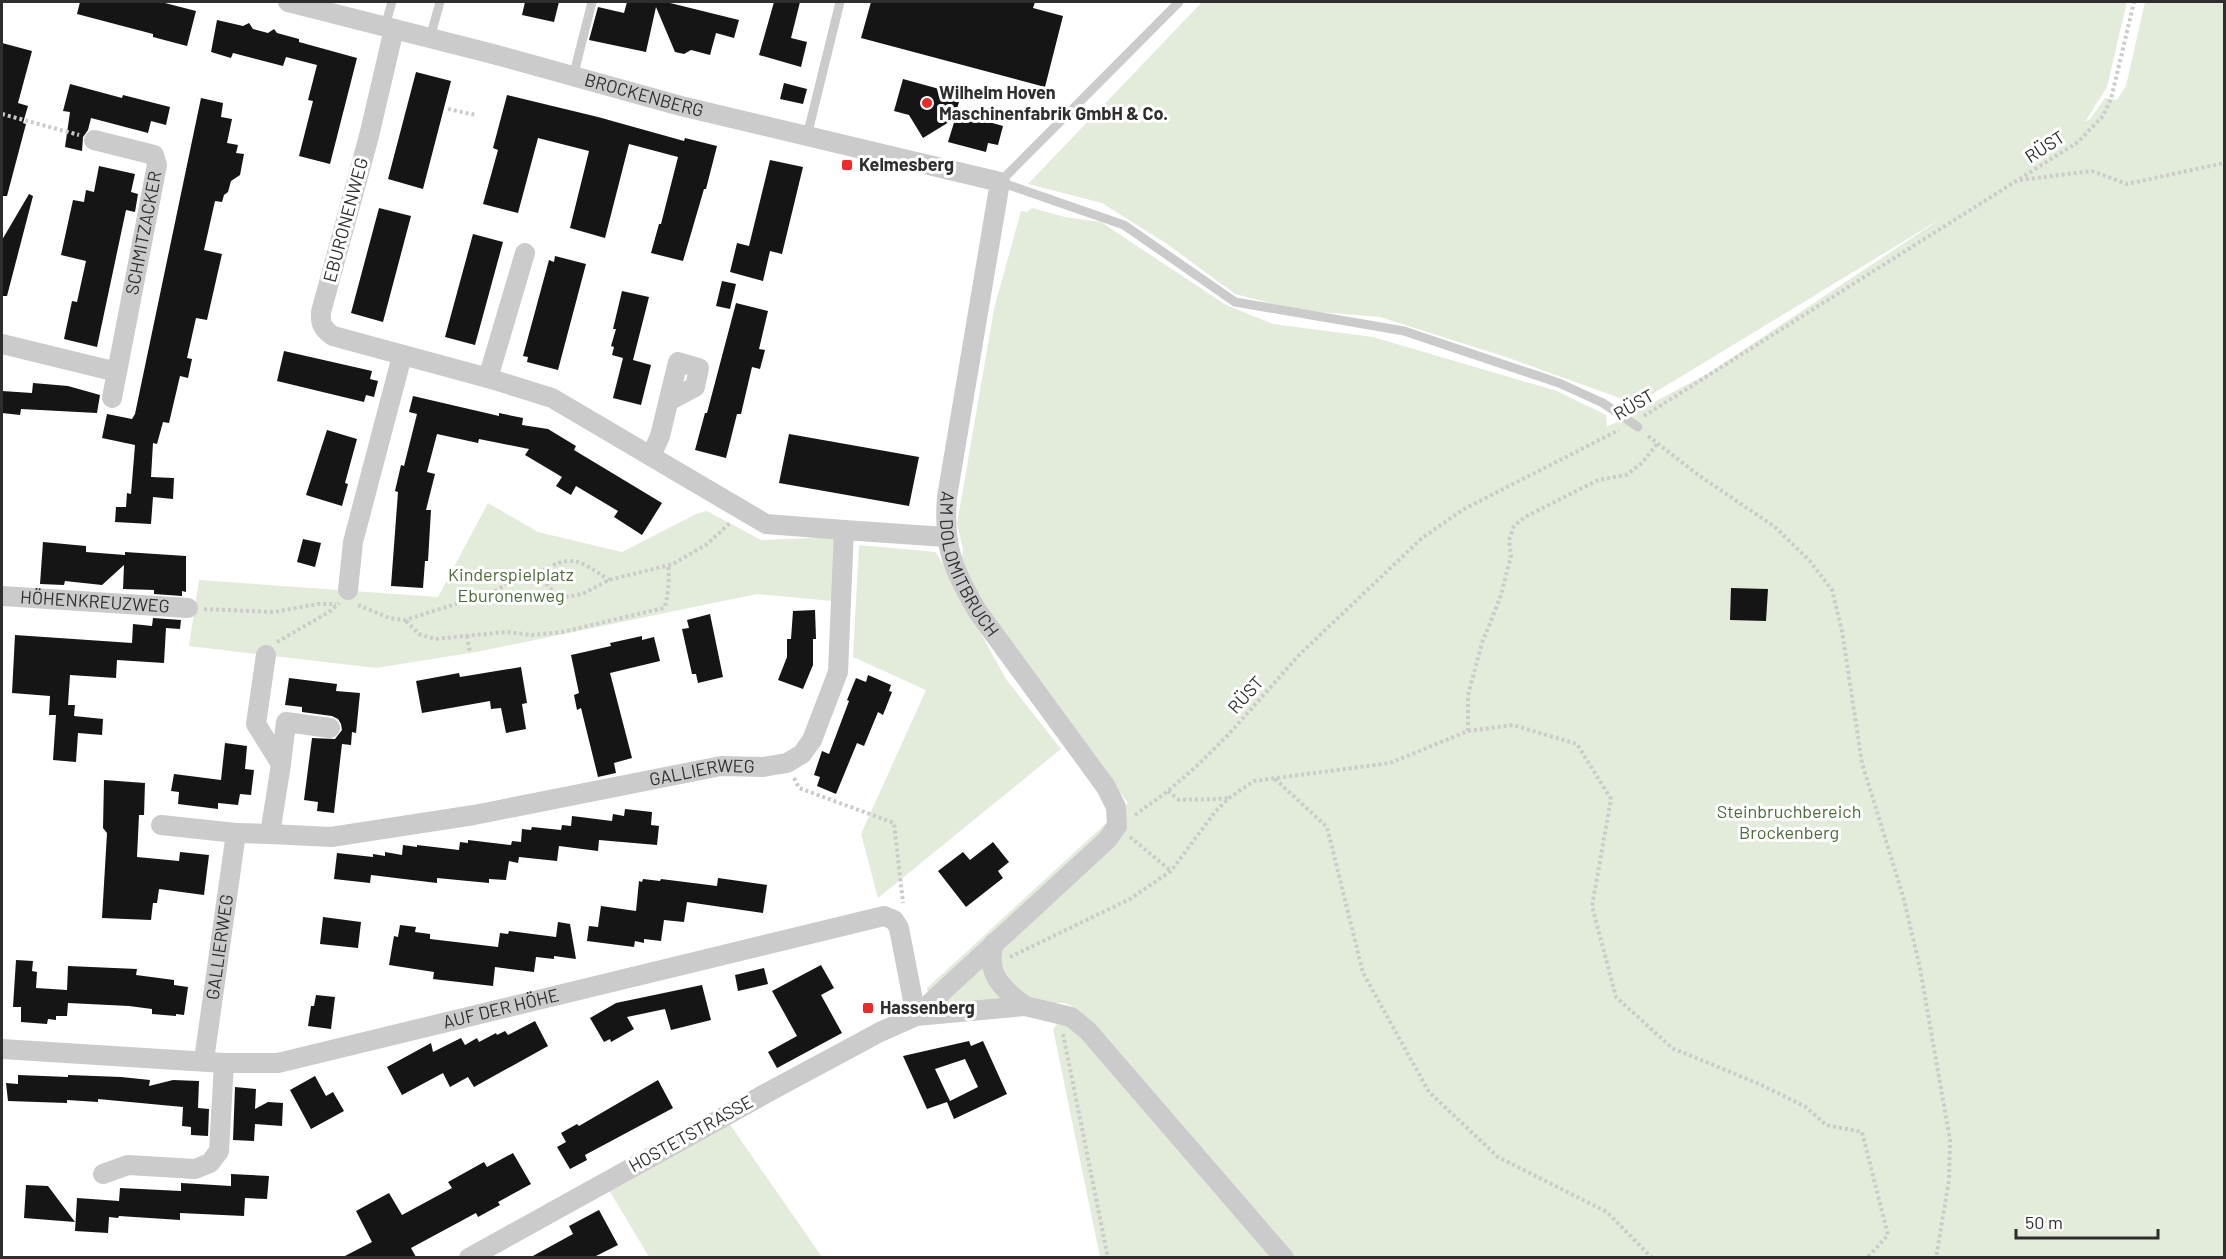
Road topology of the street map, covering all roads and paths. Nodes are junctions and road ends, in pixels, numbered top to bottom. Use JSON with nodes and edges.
{"nodes":[{"id":1,"x":288,"y":2,"type":"edge"},
{"id":2,"x":392,"y":2,"type":"edge"},
{"id":3,"x":440,"y":2,"type":"edge"},
{"id":4,"x":592,"y":2,"type":"edge"},
{"id":5,"x":840,"y":2,"type":"edge"},
{"id":6,"x":1179,"y":2,"type":"edge"},
{"id":7,"x":2134,"y":2,"type":"edge"},
{"id":8,"x":310,"y":4,"type":"edge"},
{"id":9,"x":390,"y":27,"type":"junction"},
{"id":10,"x":430,"y":38,"type":"junction"},
{"id":11,"x":573,"y":77,"type":"junction"},
{"id":12,"x":448,"y":109,"type":"dead end"},
{"id":13,"x":2,"y":114,"type":"edge"},
{"id":14,"x":476,"y":115,"type":"dead end"},
{"id":15,"x":807,"y":136,"type":"junction"},
{"id":16,"x":94,"y":140,"type":"joint"},
{"id":17,"x":2224,"y":163,"type":"edge"},
{"id":18,"x":2019,"y":180,"type":"junction"},
{"id":19,"x":1000,"y":182,"type":"junction"},
{"id":20,"x":525,"y":253,"type":"dead end"},
{"id":21,"x":2,"y":344,"type":"edge"},
{"id":22,"x":402,"y":356,"type":"junction"},
{"id":23,"x":117,"y":372,"type":"junction"},
{"id":24,"x":488,"y":378,"type":"junction"},
{"id":25,"x":112,"y":398,"type":"dead end"},
{"id":26,"x":669,"y":401,"type":"dead end"},
{"id":27,"x":1635,"y":425,"type":"junction"},
{"id":28,"x":1657,"y":444,"type":"junction"},
{"id":29,"x":651,"y":456,"type":"junction"},
{"id":30,"x":741,"y":510,"type":"junction"},
{"id":31,"x":844,"y":530,"type":"junction"},
{"id":32,"x":946,"y":537,"type":"junction"},
{"id":33,"x":668,"y":566,"type":"junction"},
{"id":34,"x":537,"y":574,"type":"junction"},
{"id":35,"x":609,"y":580,"type":"junction"},
{"id":36,"x":2,"y":596,"type":"edge"},
{"id":37,"x":346,"y":599,"type":"junction"},
{"id":38,"x":188,"y":608,"type":"joint"},
{"id":39,"x":664,"y":608,"type":"junction"},
{"id":40,"x":666,"y":614,"type":"dead end"},
{"id":41,"x":405,"y":620,"type":"junction"},
{"id":42,"x":467,"y":636,"type":"junction"},
{"id":43,"x":470,"y":653,"type":"dead end"},
{"id":44,"x":266,"y":655,"type":"joint"},
{"id":45,"x":330,"y":728,"type":"dead end"},
{"id":46,"x":1468,"y":731,"type":"junction"},
{"id":47,"x":788,"y":763,"type":"junction"},
{"id":48,"x":281,"y":764,"type":"junction"},
{"id":49,"x":1275,"y":778,"type":"junction"},
{"id":50,"x":1168,"y":791,"type":"junction"},
{"id":51,"x":1229,"y":798,"type":"junction"},
{"id":52,"x":161,"y":825,"type":"dead end"},
{"id":53,"x":1117,"y":826,"type":"junction"},
{"id":54,"x":236,"y":833,"type":"junction"},
{"id":55,"x":270,"y":834,"type":"junction"},
{"id":56,"x":1170,"y":872,"type":"junction"},
{"id":57,"x":894,"y":920,"type":"junction"},
{"id":58,"x":994,"y":943,"type":"junction"},
{"id":59,"x":991,"y":967,"type":"junction"},
{"id":60,"x":1025,"y":1006,"type":"junction"},
{"id":61,"x":1057,"y":1013,"type":"junction"},
{"id":62,"x":916,"y":1016,"type":"junction"},
{"id":63,"x":2,"y":1049,"type":"edge"},
{"id":64,"x":204,"y":1060,"type":"junction"},
{"id":65,"x":224,"y":1063,"type":"junction"},
{"id":66,"x":103,"y":1174,"type":"dead end"},
{"id":67,"x":469,"y":1257,"type":"edge"},
{"id":68,"x":1108,"y":1257,"type":"edge"},
{"id":69,"x":1284,"y":1257,"type":"edge"},
{"id":70,"x":1652,"y":1257,"type":"edge"},
{"id":71,"x":1867,"y":1257,"type":"edge"},
{"id":72,"x":1936,"y":1257,"type":"edge"}],
"edges":[{"from":1,"to":8,"type":"street","name":"BROCKENBERG"},
{"from":2,"to":9,"type":"lane"},
{"from":3,"to":10,"type":"lane"},
{"from":4,"to":11,"type":"lane"},
{"from":5,"to":15,"type":"lane"},
{"from":6,"to":19,"type":"lane"},
{"from":7,"to":18,"type":"path","name":"RÜST"},
{"from":8,"to":9,"type":"street","name":"BROCKENBERG"},
{"from":9,"to":10,"type":"street","name":"BROCKENBERG"},
{"from":9,"to":22,"type":"street","name":"EBURONENWEG"},
{"from":10,"to":11,"type":"street","name":"BROCKENBERG"},
{"from":11,"to":15,"type":"street","name":"BROCKENBERG"},
{"from":12,"to":14,"type":"path"},
{"from":13,"to":16,"type":"path"},
{"from":15,"to":19,"type":"street","name":"BROCKENBERG"},
{"from":16,"to":23,"type":"street","name":"SCHMITZACKER"},
{"from":17,"to":18,"type":"path"},
{"from":18,"to":27,"type":"path","name":"RÜST"},
{"from":19,"to":27,"type":"lane"},
{"from":19,"to":32,"type":"street","name":"AM DOLOMITBRUCH"},
{"from":20,"to":24,"type":"street"},
{"from":21,"to":23,"type":"street"},
{"from":22,"to":24,"type":"street","name":"EBURONENWEG"},
{"from":22,"to":37,"type":"street"},
{"from":23,"to":25,"type":"street","name":"SCHMITZACKER"},
{"from":24,"to":29,"type":"street","name":"EBURONENWEG"},
{"from":26,"to":29,"type":"street"},
{"from":27,"to":28,"type":"path"},
{"from":27,"to":50,"type":"path","name":"RÜST"},
{"from":28,"to":46,"type":"path"},
{"from":28,"to":72,"type":"path"},
{"from":29,"to":30,"type":"street","name":"EBURONENWEG"},
{"from":30,"to":31,"type":"street","name":"EBURONENWEG"},
{"from":30,"to":33,"type":"path"},
{"from":31,"to":32,"type":"street"},
{"from":31,"to":47,"type":"street"},
{"from":32,"to":53,"type":"street","name":"AM DOLOMITBRUCH"},
{"from":33,"to":35,"type":"path"},
{"from":33,"to":39,"type":"path"},
{"from":34,"to":35,"type":"path"},
{"from":34,"to":35,"type":"path"},
{"from":34,"to":41,"type":"path"},
{"from":36,"to":38,"type":"street","name":"HÖHENKREUZWEG"},
{"from":37,"to":38,"type":"path"},
{"from":37,"to":41,"type":"path"},
{"from":37,"to":44,"type":"path"},
{"from":39,"to":40,"type":"path"},
{"from":39,"to":42,"type":"path"},
{"from":41,"to":42,"type":"path"},
{"from":42,"to":43,"type":"path"},
{"from":44,"to":48,"type":"street"},
{"from":45,"to":48,"type":"street"},
{"from":46,"to":49,"type":"path"},
{"from":46,"to":71,"type":"path"},
{"from":47,"to":55,"type":"street","name":"GALLIERWEG"},
{"from":47,"to":57,"type":"path"},
{"from":48,"to":55,"type":"street"},
{"from":49,"to":51,"type":"path"},
{"from":49,"to":70,"type":"path"},
{"from":50,"to":51,"type":"path"},
{"from":50,"to":53,"type":"path","name":"RÜST"},
{"from":51,"to":56,"type":"path"},
{"from":52,"to":54,"type":"street","name":"GALLIERWEG"},
{"from":53,"to":56,"type":"path"},
{"from":53,"to":58,"type":"street","name":"HOSTETSTRASSE"},
{"from":54,"to":55,"type":"street","name":"GALLIERWEG"},
{"from":54,"to":64,"type":"street","name":"GALLIERWEG"},
{"from":56,"to":59,"type":"path"},
{"from":57,"to":62,"type":"street"},
{"from":57,"to":65,"type":"street","name":"AUF DER HÖHE"},
{"from":58,"to":59,"type":"street"},
{"from":58,"to":62,"type":"street","name":"HOSTETSTRASSE"},
{"from":59,"to":60,"type":"street"},
{"from":60,"to":61,"type":"street"},
{"from":60,"to":62,"type":"street","name":"HOSTETSTRASSE"},
{"from":61,"to":68,"type":"path"},
{"from":61,"to":69,"type":"street"},
{"from":62,"to":67,"type":"street","name":"HOSTETSTRASSE"},
{"from":63,"to":64,"type":"street","name":"AUF DER HÖHE"},
{"from":64,"to":65,"type":"street","name":"AUF DER HÖHE"},
{"from":65,"to":66,"type":"street"}]}
